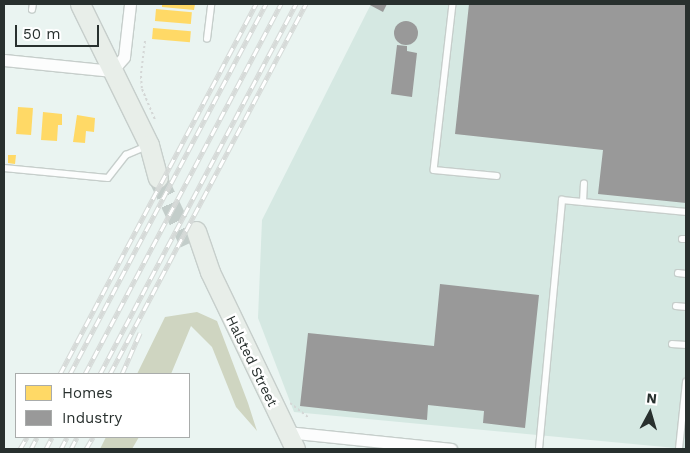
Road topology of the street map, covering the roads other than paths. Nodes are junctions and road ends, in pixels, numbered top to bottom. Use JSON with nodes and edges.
{"nodes":[{"id":1,"x":80,"y":4,"type":"edge"},
{"id":2,"x":130,"y":4,"type":"edge"},
{"id":3,"x":211,"y":4,"type":"edge"},
{"id":4,"x":453,"y":4,"type":"edge"},
{"id":5,"x":207,"y":39,"type":"dead end"},
{"id":6,"x":4,"y":60,"type":"edge"},
{"id":7,"x":112,"y":71,"type":"junction"},
{"id":8,"x":149,"y":145,"type":"junction"},
{"id":9,"x":4,"y":168,"type":"edge"},
{"id":10,"x":162,"y":173,"type":"tunnel mouth"},
{"id":11,"x":497,"y":176,"type":"dead end"},
{"id":12,"x":584,"y":184,"type":"dead end"},
{"id":13,"x":583,"y":202,"type":"junction"},
{"id":14,"x":686,"y":212,"type":"edge"},
{"id":15,"x":192,"y":237,"type":"tunnel mouth"},
{"id":16,"x":678,"y":273,"type":"dead end"},
{"id":17,"x":686,"y":274,"type":"edge"},
{"id":18,"x":676,"y":306,"type":"dead end"},
{"id":19,"x":686,"y":307,"type":"edge"},
{"id":20,"x":672,"y":344,"type":"dead end"},
{"id":21,"x":686,"y":345,"type":"edge"},
{"id":22,"x":686,"y":382,"type":"edge"},
{"id":23,"x":287,"y":432,"type":"junction"},
{"id":24,"x":684,"y":435,"type":"edge"},
{"id":25,"x":394,"y":446,"type":"edge"},
{"id":26,"x":295,"y":449,"type":"edge"},
{"id":27,"x":451,"y":449,"type":"edge"},
{"id":28,"x":539,"y":449,"type":"edge"},
{"id":29,"x":679,"y":449,"type":"edge"}],
"edges":[{"from":1,"to":7,"type":"main road"},
{"from":2,"to":7,"type":"street"},
{"from":3,"to":5,"type":"lane"},
{"from":4,"to":11,"type":"lane"},
{"from":6,"to":7,"type":"street"},
{"from":7,"to":8,"type":"main road"},
{"from":8,"to":9,"type":"lane"},
{"from":8,"to":10,"type":"main road"},
{"from":12,"to":13,"type":"lane"},
{"from":13,"to":14,"type":"lane"},
{"from":13,"to":28,"type":"lane"},
{"from":15,"to":23,"type":"main road","name":"Halsted Street"},
{"from":16,"to":17,"type":"lane"},
{"from":18,"to":19,"type":"lane"},
{"from":20,"to":21,"type":"lane"},
{"from":22,"to":24,"type":"lane"},
{"from":23,"to":25,"type":"street"},
{"from":23,"to":26,"type":"main road","name":"Halsted Street"},
{"from":24,"to":29,"type":"lane"},
{"from":25,"to":27,"type":"street"}]}
